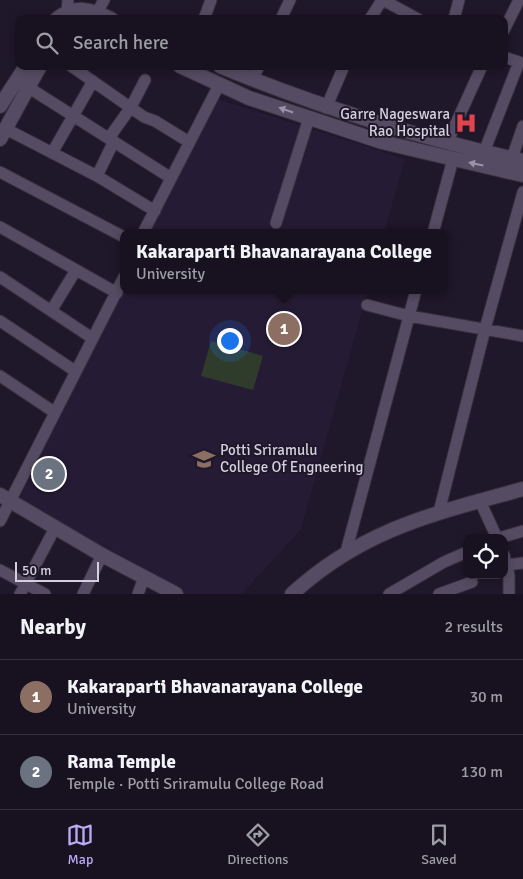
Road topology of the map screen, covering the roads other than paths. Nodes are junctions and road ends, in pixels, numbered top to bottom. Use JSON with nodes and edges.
{"nodes":[{"id":1,"x":211,"y":0,"type":"edge"},
{"id":2,"x":290,"y":0,"type":"edge"},
{"id":3,"x":383,"y":0,"type":"edge"},
{"id":4,"x":459,"y":0,"type":"edge"},
{"id":5,"x":519,"y":0,"type":"edge"},
{"id":6,"x":100,"y":6,"type":"edge"},
{"id":7,"x":64,"y":10,"type":"edge"},
{"id":8,"x":205,"y":15,"type":"edge"},
{"id":9,"x":283,"y":15,"type":"edge"},
{"id":10,"x":373,"y":15,"type":"edge"},
{"id":11,"x":411,"y":15,"type":"edge"},
{"id":12,"x":455,"y":15,"type":"edge"},
{"id":13,"x":508,"y":22,"type":"edge"},
{"id":14,"x":508,"y":58,"type":"edge"},
{"id":15,"x":521,"y":63,"type":"edge"},
{"id":16,"x":25,"y":70,"type":"edge"},
{"id":17,"x":36,"y":70,"type":"edge"},
{"id":18,"x":77,"y":70,"type":"edge"},
{"id":19,"x":188,"y":70,"type":"edge"},
{"id":20,"x":229,"y":70,"type":"edge"},
{"id":21,"x":257,"y":70,"type":"edge"},
{"id":22,"x":342,"y":70,"type":"edge"},
{"id":23,"x":480,"y":70,"type":"edge"},
{"id":24,"x":145,"y":80,"type":"dead end"},
{"id":25,"x":252,"y":80,"type":"junction"},
{"id":26,"x":93,"y":81,"type":"junction"},
{"id":27,"x":22,"y":84,"type":"junction"},
{"id":28,"x":219,"y":85,"type":"junction"},
{"id":29,"x":0,"y":106,"type":"edge"},
{"id":30,"x":131,"y":107,"type":"junction"},
{"id":31,"x":326,"y":108,"type":"junction"},
{"id":32,"x":72,"y":116,"type":"junction"},
{"id":33,"x":309,"y":118,"type":"junction"},
{"id":34,"x":523,"y":126,"type":"edge"},
{"id":35,"x":3,"y":134,"type":"edge"},
{"id":36,"x":112,"y":139,"type":"junction"},
{"id":37,"x":189,"y":142,"type":"junction"},
{"id":38,"x":447,"y":143,"type":"junction"},
{"id":39,"x":52,"y":152,"type":"junction"},
{"id":40,"x":484,"y":152,"type":"junction"},
{"id":41,"x":453,"y":159,"type":"junction"},
{"id":42,"x":518,"y":159,"type":"edge"},
{"id":43,"x":0,"y":172,"type":"edge"},
{"id":44,"x":523,"y":175,"type":"edge"},
{"id":45,"x":97,"y":176,"type":"junction"},
{"id":46,"x":171,"y":178,"type":"junction"},
{"id":47,"x":523,"y":192,"type":"edge"},
{"id":48,"x":155,"y":211,"type":"junction"},
{"id":49,"x":276,"y":223,"type":"dead end"},
{"id":50,"x":0,"y":228,"type":"edge"},
{"id":51,"x":145,"y":229,"type":"edge"},
{"id":52,"x":434,"y":229,"type":"edge"},
{"id":53,"x":120,"y":235,"type":"edge"},
{"id":54,"x":76,"y":270,"type":"junction"},
{"id":55,"x":0,"y":277,"type":"edge"},
{"id":56,"x":120,"y":286,"type":"edge"},
{"id":57,"x":117,"y":293,"type":"junction"},
{"id":58,"x":415,"y":294,"type":"edge"},
{"id":59,"x":367,"y":305,"type":"dead end"},
{"id":60,"x":51,"y":311,"type":"junction"},
{"id":61,"x":409,"y":316,"type":"junction"},
{"id":62,"x":0,"y":320,"type":"edge"},
{"id":63,"x":485,"y":329,"type":"junction"},
{"id":64,"x":523,"y":336,"type":"edge"},
{"id":65,"x":92,"y":338,"type":"junction"},
{"id":66,"x":75,"y":371,"type":"junction"},
{"id":67,"x":0,"y":376,"type":"edge"},
{"id":68,"x":54,"y":412,"type":"junction"},
{"id":69,"x":523,"y":489,"type":"edge"},
{"id":70,"x":5,"y":498,"type":"edge"},
{"id":71,"x":480,"y":501,"type":"junction"},
{"id":72,"x":440,"y":512,"type":"junction"},
{"id":73,"x":0,"y":522,"type":"edge"},
{"id":74,"x":55,"y":528,"type":"junction"},
{"id":75,"x":523,"y":531,"type":"edge"},
{"id":76,"x":496,"y":534,"type":"edge"},
{"id":77,"x":508,"y":535,"type":"edge"},
{"id":78,"x":346,"y":552,"type":"junction"},
{"id":79,"x":463,"y":554,"type":"edge"},
{"id":80,"x":102,"y":555,"type":"junction"},
{"id":81,"x":508,"y":560,"type":"edge"},
{"id":82,"x":523,"y":563,"type":"edge"},
{"id":83,"x":0,"y":570,"type":"edge"},
{"id":84,"x":144,"y":577,"type":"junction"},
{"id":85,"x":507,"y":579,"type":"edge"},
{"id":86,"x":472,"y":582,"type":"dead end"},
{"id":87,"x":23,"y":589,"type":"edge"},
{"id":88,"x":295,"y":593,"type":"edge"},
{"id":89,"x":45,"y":594,"type":"edge"},
{"id":90,"x":82,"y":594,"type":"edge"},
{"id":91,"x":138,"y":594,"type":"edge"},
{"id":92,"x":176,"y":594,"type":"edge"},
{"id":93,"x":389,"y":594,"type":"edge"},
{"id":94,"x":439,"y":594,"type":"edge"},
{"id":95,"x":508,"y":594,"type":"edge"}],
"edges":[{"from":1,"to":8,"type":"street"},
{"from":2,"to":9,"type":"street"},
{"from":3,"to":10,"type":"street"},
{"from":3,"to":11,"type":"street"},
{"from":4,"to":12,"type":"street"},
{"from":5,"to":13,"type":"street"},
{"from":6,"to":7,"type":"street"},
{"from":14,"to":15,"type":"street"},
{"from":15,"to":40,"type":"street"},
{"from":16,"to":27,"type":"street"},
{"from":17,"to":27,"type":"street"},
{"from":18,"to":26,"type":"street"},
{"from":19,"to":28,"type":"street"},
{"from":20,"to":25,"type":"street"},
{"from":21,"to":25,"type":"street"},
{"from":22,"to":31,"type":"street"},
{"from":23,"to":38,"type":"street"},
{"from":24,"to":30,"type":"street"},
{"from":25,"to":31,"type":"street"},
{"from":26,"to":30,"type":"street"},
{"from":26,"to":32,"type":"street"},
{"from":27,"to":29,"type":"street"},
{"from":27,"to":32,"type":"street"},
{"from":27,"to":35,"type":"street"},
{"from":33,"to":28,"type":"street","one_way":true},
{"from":28,"to":37,"type":"street"},
{"from":30,"to":36,"type":"street"},
{"from":30,"to":37,"type":"street"},
{"from":31,"to":38,"type":"street"},
{"from":32,"to":36,"type":"street"},
{"from":32,"to":39,"type":"street"},
{"from":33,"to":41,"type":"street"},
{"from":33,"to":49,"type":"street"},
{"from":34,"to":42,"type":"street"},
{"from":35,"to":39,"type":"street"},
{"from":36,"to":45,"type":"street"},
{"from":36,"to":46,"type":"street"},
{"from":37,"to":46,"type":"street"},
{"from":38,"to":40,"type":"street"},
{"from":39,"to":45,"type":"street"},
{"from":40,"to":42,"type":"street"},
{"from":44,"to":41,"type":"street","one_way":true},
{"from":41,"to":52,"type":"street"},
{"from":43,"to":53,"type":"street"},
{"from":45,"to":48,"type":"street"},
{"from":46,"to":48,"type":"street"},
{"from":47,"to":63,"type":"street"},
{"from":48,"to":51,"type":"street"},
{"from":50,"to":54,"type":"street"},
{"from":54,"to":57,"type":"street"},
{"from":54,"to":60,"type":"street"},
{"from":55,"to":60,"type":"street"},
{"from":56,"to":57,"type":"street"},
{"from":57,"to":65,"type":"street"},
{"from":58,"to":61,"type":"street"},
{"from":59,"to":61,"type":"street"},
{"from":60,"to":65,"type":"street"},
{"from":61,"to":63,"type":"street"},
{"from":61,"to":78,"type":"street"},
{"from":62,"to":66,"type":"street"},
{"from":63,"to":64,"type":"street"},
{"from":63,"to":72,"type":"street"},
{"from":65,"to":66,"type":"street"},
{"from":66,"to":68,"type":"street"},
{"from":67,"to":68,"type":"street"},
{"from":68,"to":70,"type":"street"},
{"from":69,"to":71,"type":"street"},
{"from":70,"to":73,"type":"street"},
{"from":70,"to":74,"type":"street"},
{"from":71,"to":72,"type":"street"},
{"from":71,"to":76,"type":"street"},
{"from":72,"to":78,"type":"street"},
{"from":74,"to":80,"type":"street"},
{"from":74,"to":87,"type":"street"},
{"from":75,"to":77,"type":"street"},
{"from":78,"to":88,"type":"street"},
{"from":79,"to":93,"type":"street"},
{"from":80,"to":84,"type":"street"},
{"from":80,"to":90,"type":"street"},
{"from":81,"to":82,"type":"street"},
{"from":83,"to":87,"type":"street"},
{"from":84,"to":91,"type":"street"},
{"from":84,"to":92,"type":"street"},
{"from":85,"to":95,"type":"street"},
{"from":86,"to":94,"type":"street"},
{"from":87,"to":89,"type":"street"}]}
